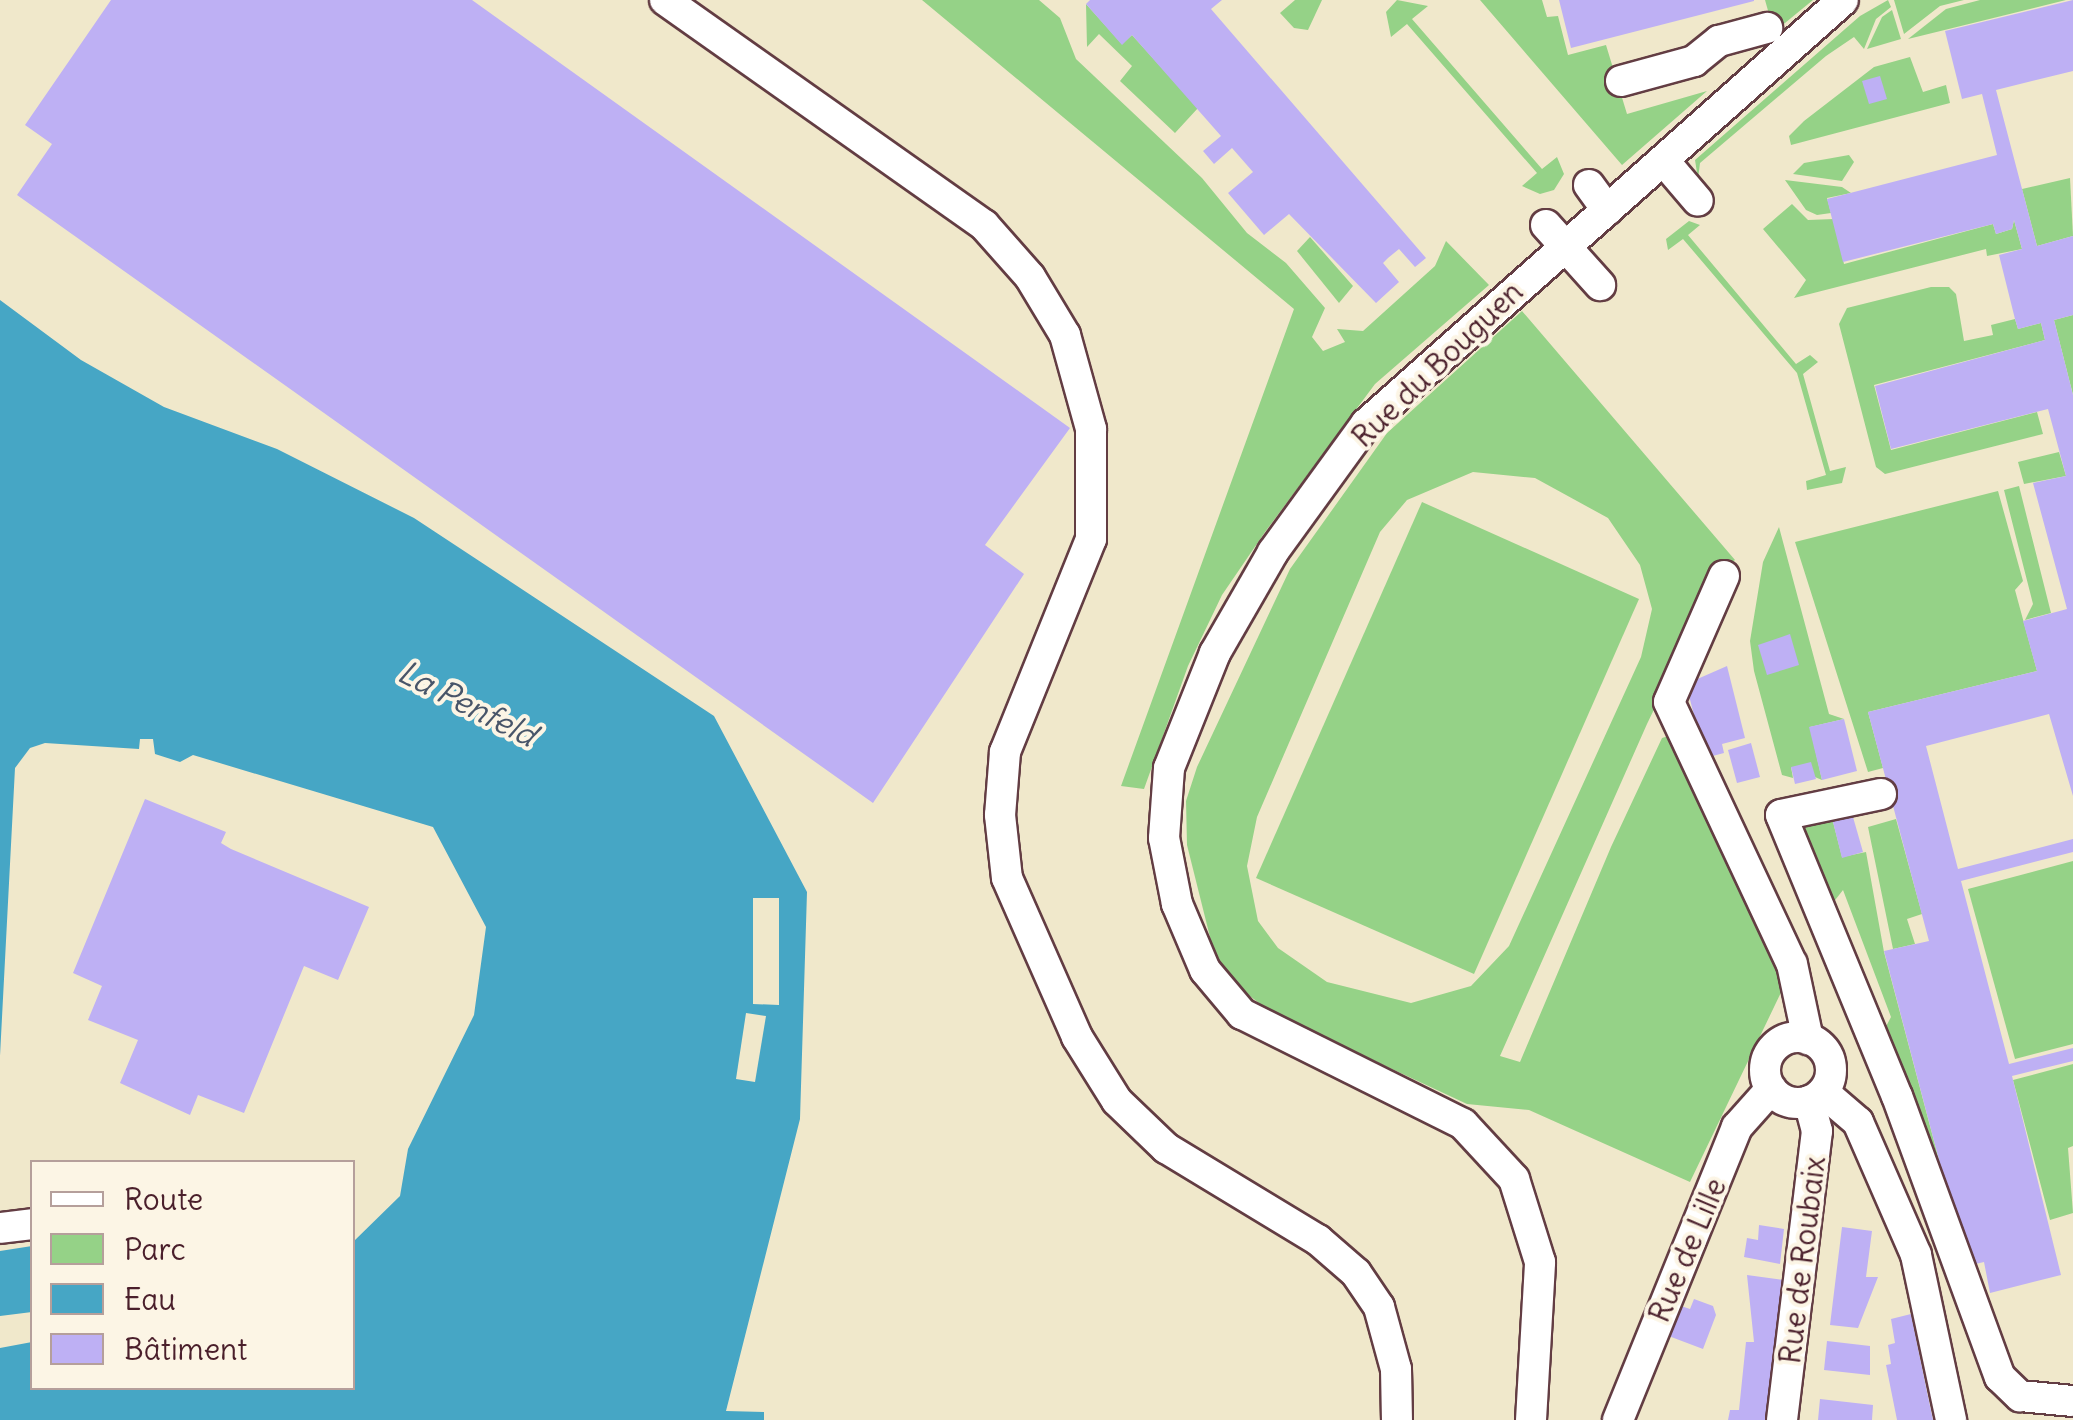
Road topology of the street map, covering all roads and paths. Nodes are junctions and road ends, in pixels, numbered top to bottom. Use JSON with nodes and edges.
{"nodes":[{"id":1,"x":665,"y":0,"type":"edge"},
{"id":2,"x":1843,"y":0,"type":"edge"},
{"id":3,"x":1768,"y":28,"type":"edge"},
{"id":4,"x":1621,"y":81,"type":"dead end"},
{"id":5,"x":1664,"y":161,"type":"junction"},
{"id":6,"x":1588,"y":185,"type":"dead end"},
{"id":7,"x":1698,"y":201,"type":"dead end"},
{"id":8,"x":1607,"y":210,"type":"junction"},
{"id":9,"x":1555,"y":236,"type":"junction"},
{"id":10,"x":1600,"y":284,"type":"dead end"},
{"id":11,"x":1724,"y":576,"type":"dead end"},
{"id":12,"x":1881,"y":794,"type":"dead end"},
{"id":13,"x":1808,"y":1039,"type":"junction"},
{"id":14,"x":1770,"y":1089,"type":"junction"},
{"id":15,"x":1816,"y":1096,"type":"junction"},
{"id":16,"x":30,"y":1224,"type":"edge"},
{"id":17,"x":0,"y":1228,"type":"edge"},
{"id":18,"x":2073,"y":1401,"type":"edge"},
{"id":19,"x":1397,"y":1420,"type":"edge"},
{"id":20,"x":1531,"y":1420,"type":"edge"},
{"id":21,"x":1618,"y":1420,"type":"edge"},
{"id":22,"x":1782,"y":1420,"type":"edge"},
{"id":23,"x":1951,"y":1420,"type":"edge"}],
"edges":[{"from":1,"to":19,"type":"street"},
{"from":2,"to":3,"type":"street","name":"Rue du Bouguen"},
{"from":3,"to":4,"type":"street"},
{"from":3,"to":5,"type":"street","name":"Rue du Bouguen"},
{"from":5,"to":7,"type":"street"},
{"from":5,"to":8,"type":"street","name":"Rue du Bouguen"},
{"from":6,"to":8,"type":"street"},
{"from":8,"to":9,"type":"street","name":"Rue du Bouguen"},
{"from":9,"to":10,"type":"street"},
{"from":9,"to":20,"type":"street","name":"Rue du Bouguen"},
{"from":11,"to":13,"type":"street"},
{"from":12,"to":18,"type":"street"},
{"from":13,"to":14,"type":"street"},
{"from":13,"to":15,"type":"street"},
{"from":14,"to":15,"type":"street"},
{"from":14,"to":21,"type":"street","name":"Rue de Lille"},
{"from":15,"to":22,"type":"street","name":"Rue de Roubaix"},
{"from":15,"to":23,"type":"street"},
{"from":16,"to":17,"type":"street"}]}
